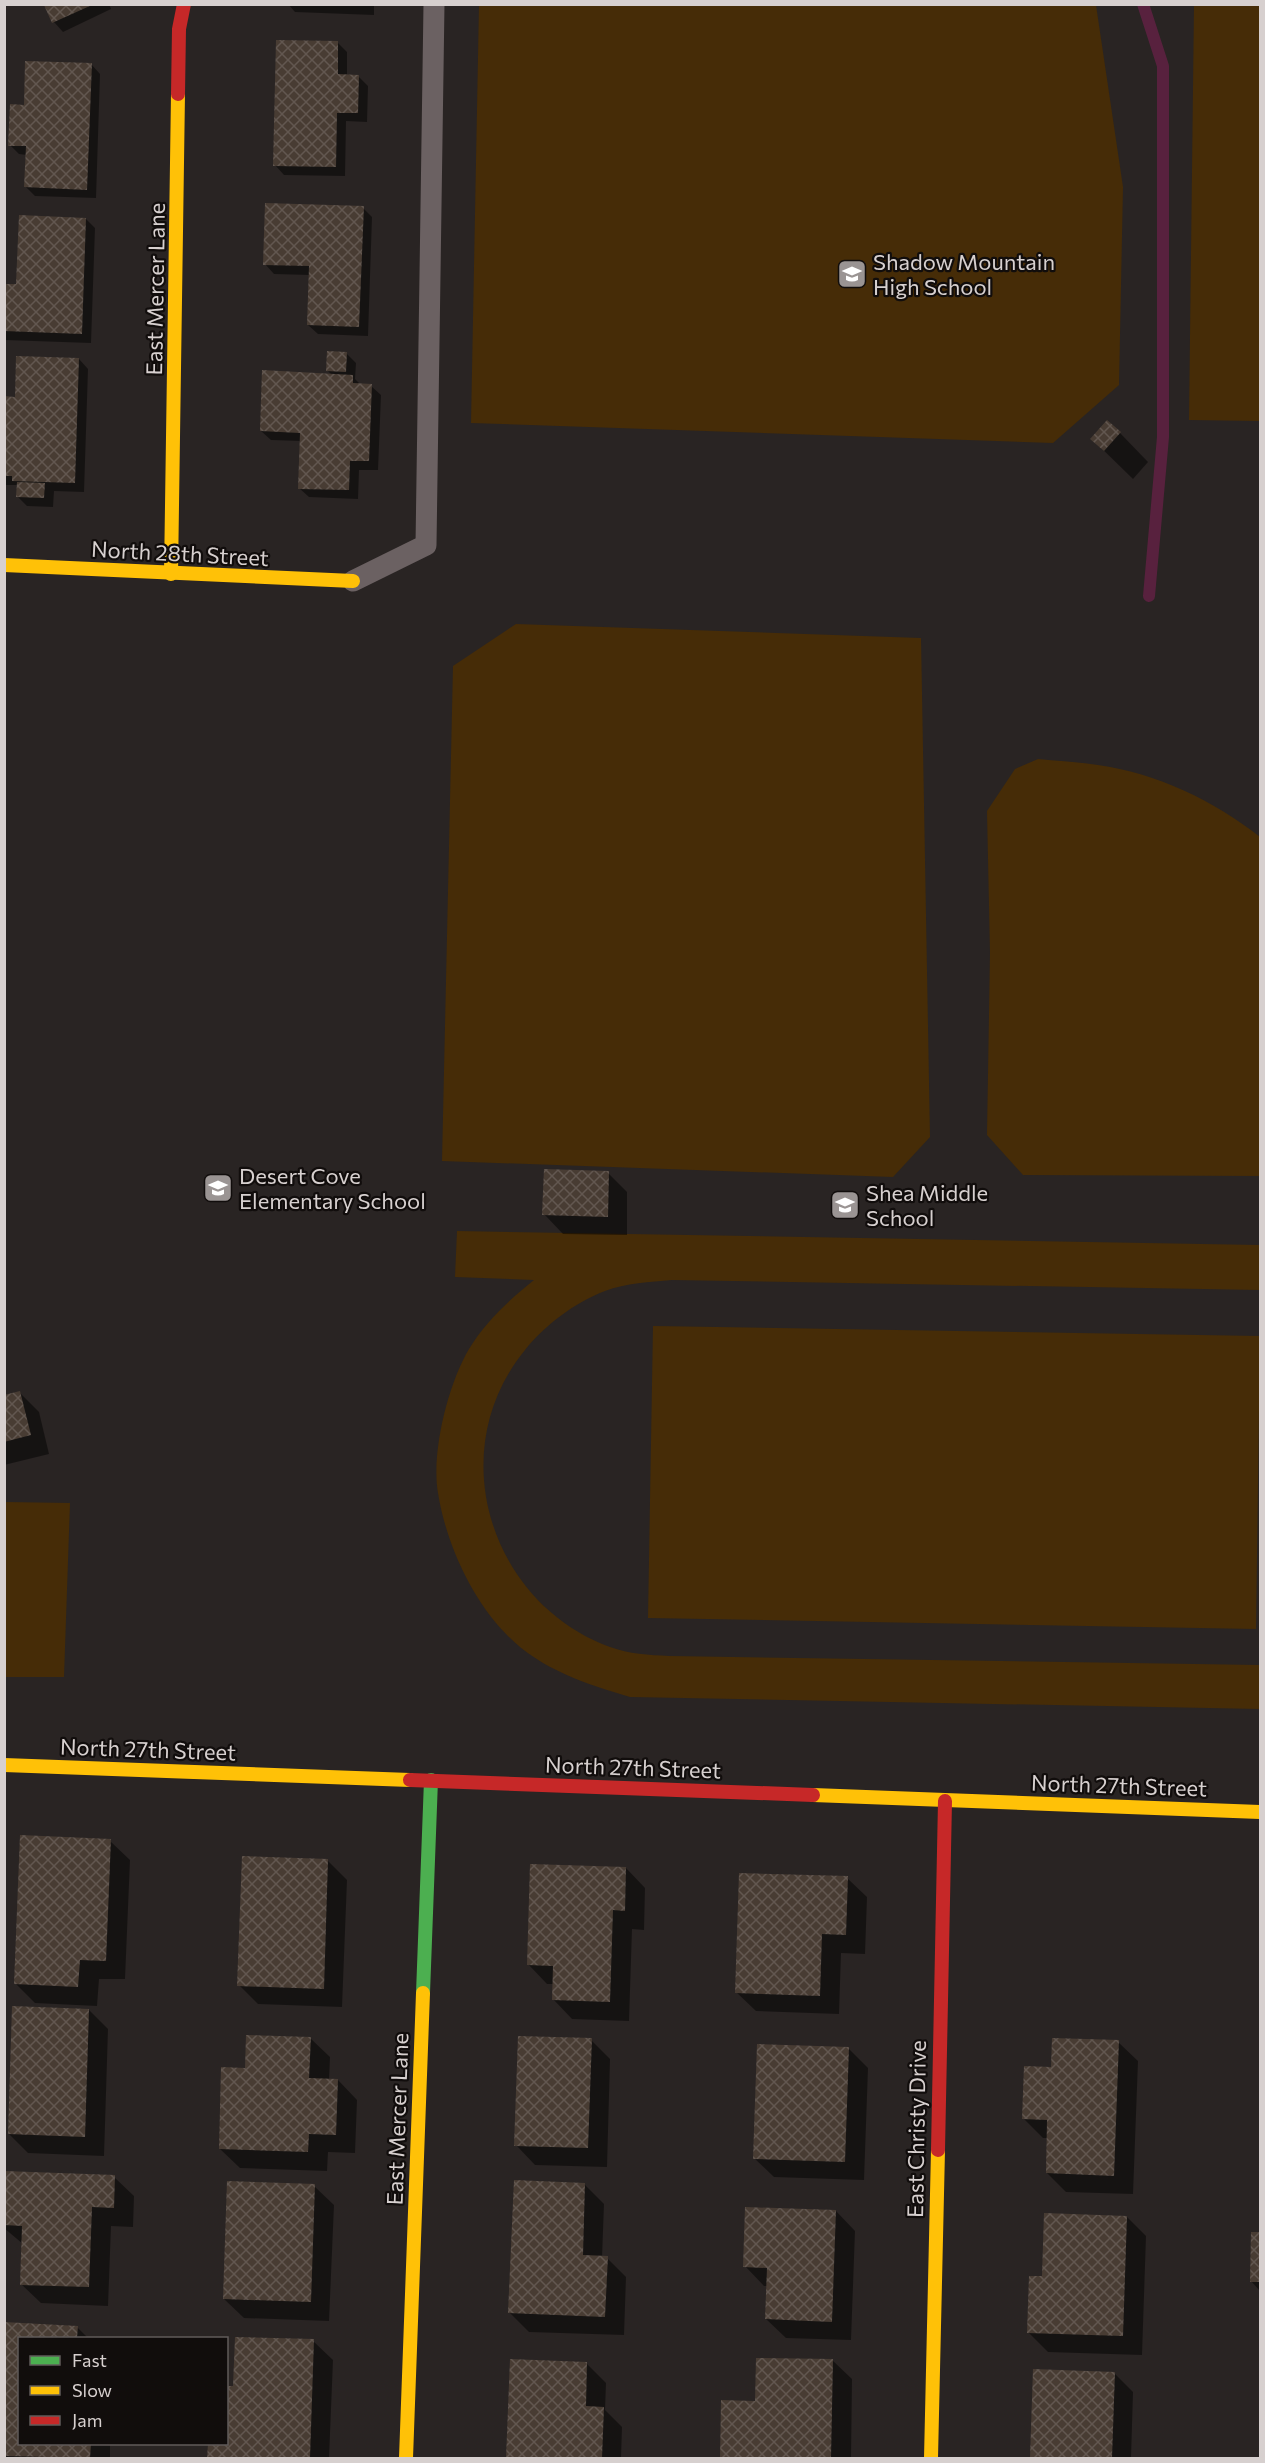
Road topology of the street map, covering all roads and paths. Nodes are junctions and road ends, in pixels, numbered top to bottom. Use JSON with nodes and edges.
{"nodes":[{"id":1,"x":184,"y":4,"type":"edge"},
{"id":2,"x":434,"y":4,"type":"edge"},
{"id":3,"x":4,"y":566,"type":"edge"},
{"id":4,"x":171,"y":574,"type":"junction"},
{"id":5,"x":353,"y":581,"type":"joint"},
{"id":6,"x":4,"y":1766,"type":"edge"},
{"id":7,"x":431,"y":1780,"type":"junction"},
{"id":8,"x":945,"y":1801,"type":"junction"},
{"id":9,"x":1260,"y":1812,"type":"edge"},
{"id":10,"x":406,"y":2458,"type":"edge"},
{"id":11,"x":931,"y":2458,"type":"edge"}],
"edges":[{"from":1,"to":4,"type":"street","name":"East Mercer Lane"},
{"from":2,"to":5,"type":"lane"},
{"from":3,"to":4,"type":"street","name":"North 28th Street"},
{"from":4,"to":5,"type":"street","name":"North 28th Street"},
{"from":6,"to":7,"type":"street","name":"North 27th Street"},
{"from":7,"to":8,"type":"street","name":"North 27th Street"},
{"from":7,"to":10,"type":"street","name":"East Mercer Lane"},
{"from":8,"to":9,"type":"street","name":"North 27th Street"},
{"from":8,"to":11,"type":"street","name":"East Christy Drive"}]}
